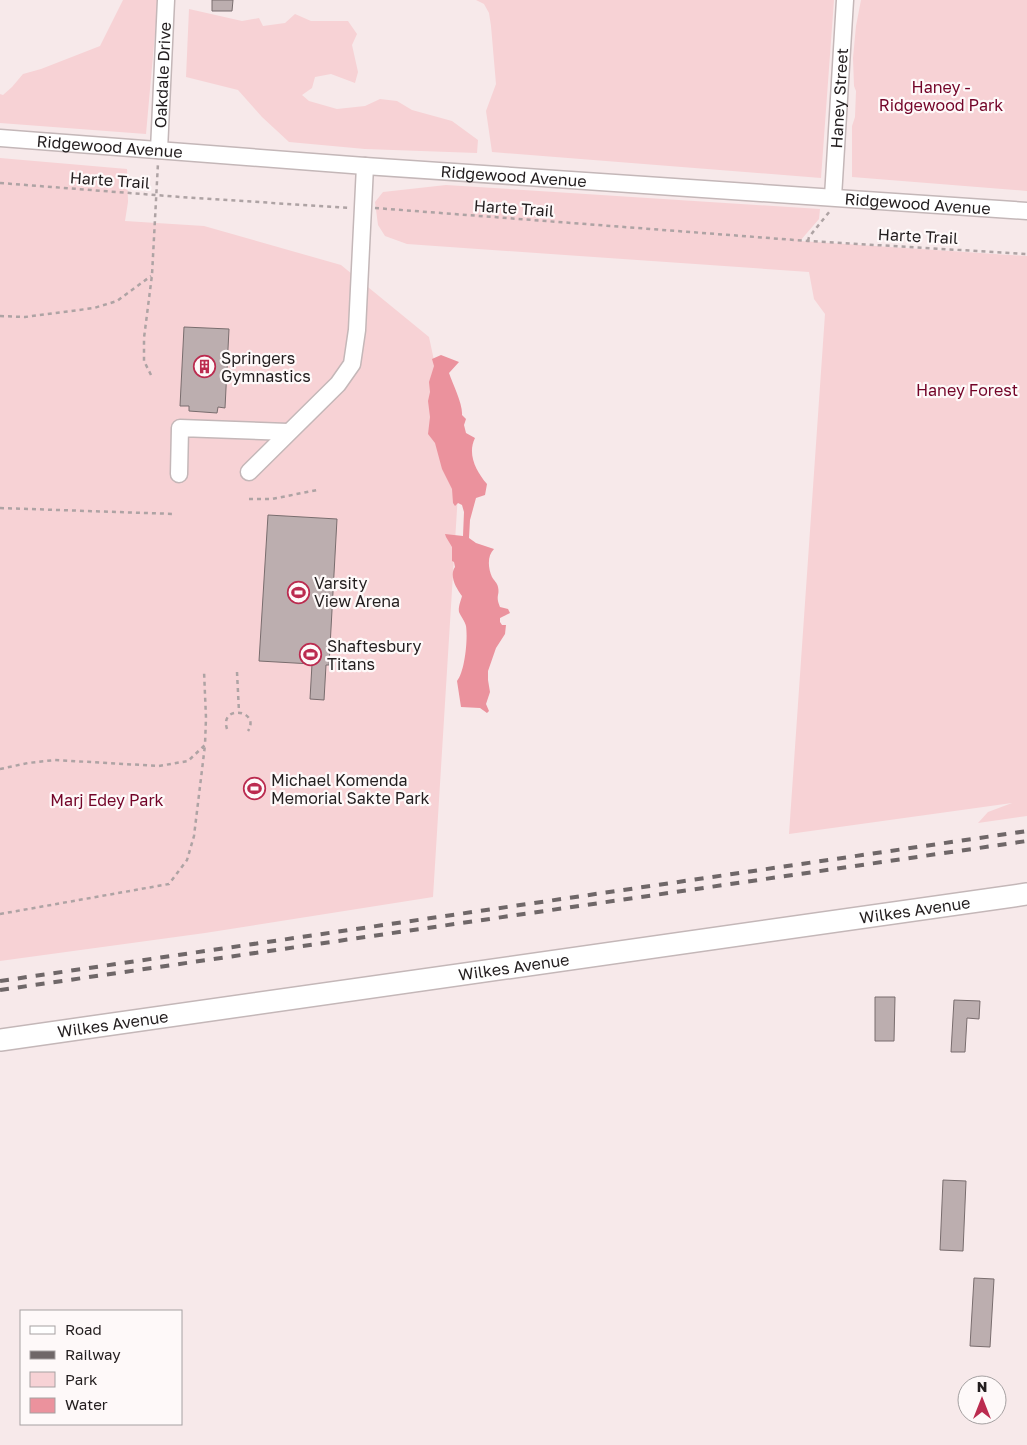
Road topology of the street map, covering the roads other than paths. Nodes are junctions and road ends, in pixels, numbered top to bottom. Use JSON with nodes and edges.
{"nodes":[{"id":1,"x":166,"y":0,"type":"edge"},
{"id":2,"x":845,"y":0,"type":"edge"},
{"id":3,"x":0,"y":138,"type":"edge"},
{"id":4,"x":159,"y":150,"type":"junction"},
{"id":5,"x":366,"y":166,"type":"junction"},
{"id":6,"x":833,"y":197,"type":"junction"},
{"id":7,"x":1027,"y":211,"type":"edge"},
{"id":8,"x":288,"y":432,"type":"junction"},
{"id":9,"x":249,"y":472,"type":"dead end"},
{"id":10,"x":178,"y":474,"type":"dead end"},
{"id":11,"x":1027,"y":894,"type":"edge"},
{"id":12,"x":0,"y":1040,"type":"edge"}],
"edges":[{"from":1,"to":4,"type":"street","name":"Oakdale Drive"},
{"from":2,"to":6,"type":"street","name":"Haney Street"},
{"from":3,"to":4,"type":"street","name":"Ridgewood Avenue"},
{"from":4,"to":5,"type":"street","name":"Ridgewood Avenue"},
{"from":5,"to":6,"type":"street","name":"Ridgewood Avenue"},
{"from":5,"to":8,"type":"street"},
{"from":6,"to":7,"type":"street","name":"Ridgewood Avenue"},
{"from":8,"to":9,"type":"street"},
{"from":8,"to":10,"type":"street"},
{"from":11,"to":12,"type":"main road","name":"Wilkes Avenue"}]}
